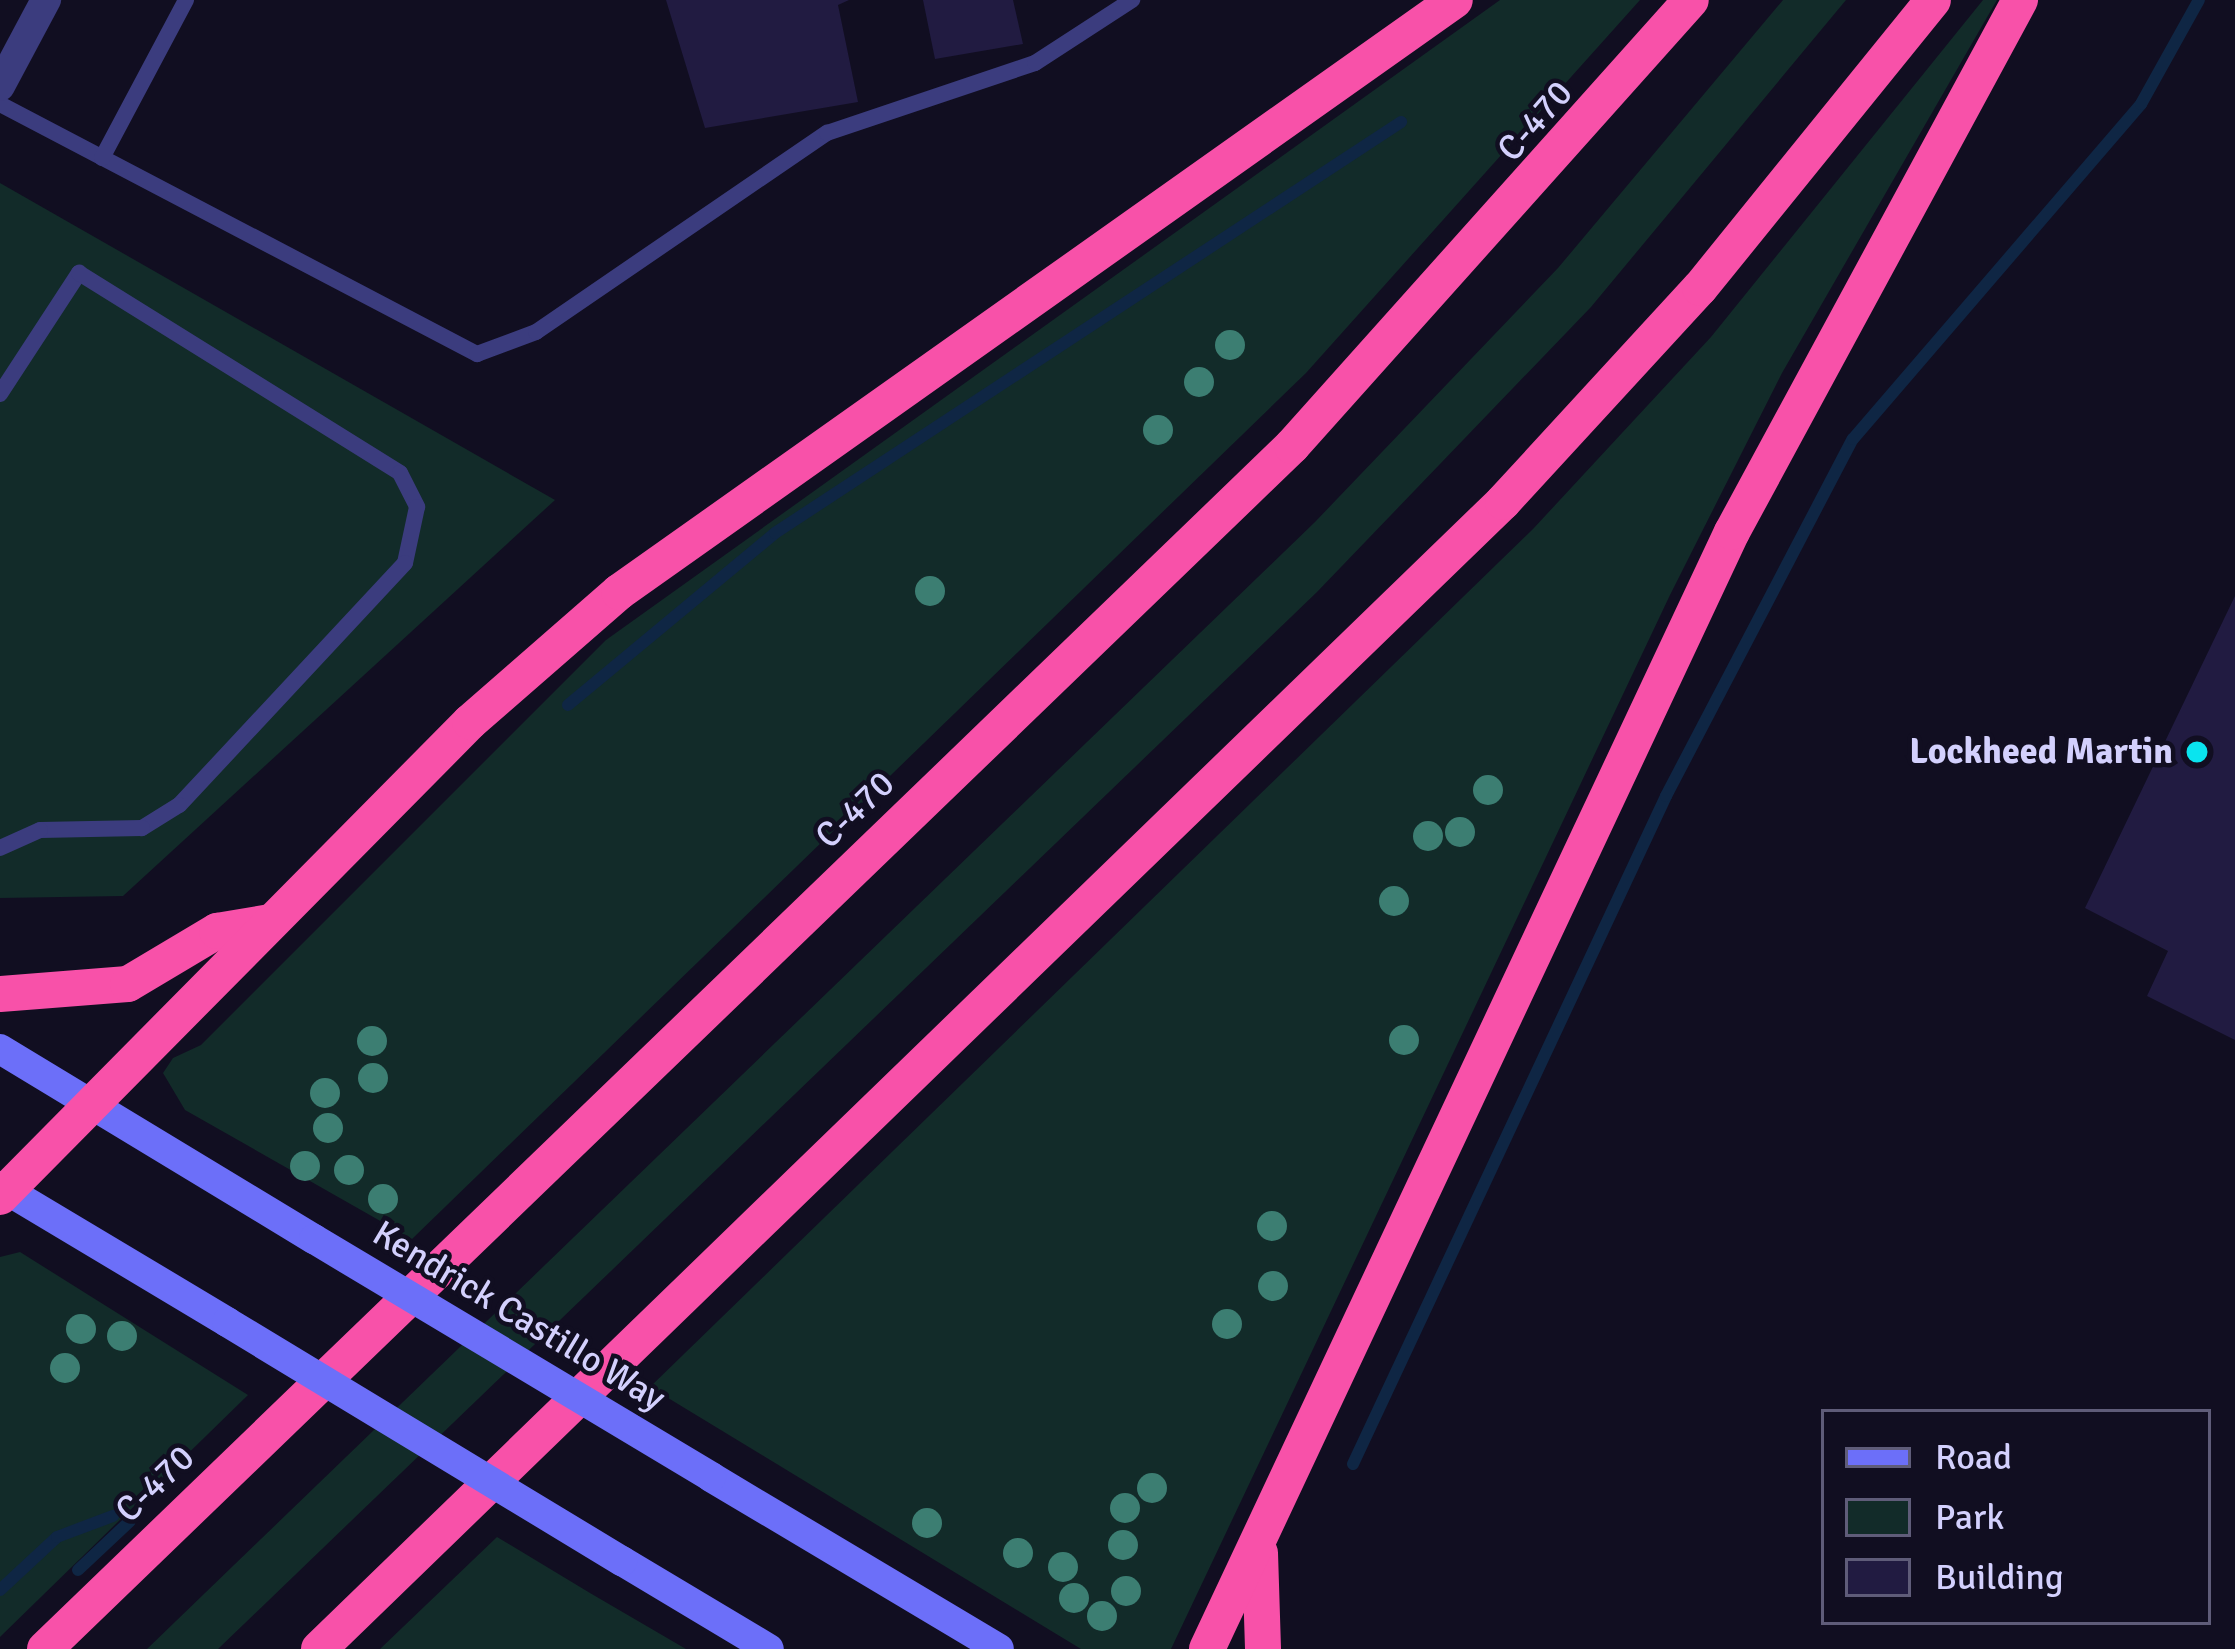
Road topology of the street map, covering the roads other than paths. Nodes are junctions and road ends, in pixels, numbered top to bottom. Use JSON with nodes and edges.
{"nodes":[{"id":1,"x":46,"y":0,"type":"edge"},
{"id":2,"x":187,"y":0,"type":"edge"},
{"id":3,"x":1132,"y":0,"type":"edge"},
{"id":4,"x":1455,"y":0,"type":"edge"},
{"id":5,"x":1691,"y":0,"type":"edge"},
{"id":6,"x":1934,"y":0,"type":"edge"},
{"id":7,"x":2020,"y":0,"type":"edge"},
{"id":8,"x":0,"y":86,"type":"edge"},
{"id":9,"x":0,"y":104,"type":"edge"},
{"id":10,"x":102,"y":158,"type":"junction"},
{"id":11,"x":0,"y":394,"type":"edge"},
{"id":12,"x":0,"y":848,"type":"edge"},
{"id":13,"x":270,"y":922,"type":"junction"},
{"id":14,"x":0,"y":994,"type":"edge"},
{"id":15,"x":0,"y":1049,"type":"edge"},
{"id":16,"x":92,"y":1104,"type":"junction"},
{"id":17,"x":2,"y":1191,"type":"edge"},
{"id":18,"x":1262,"y":1532,"type":"junction"},
{"id":19,"x":45,"y":1649,"type":"edge"},
{"id":20,"x":319,"y":1649,"type":"edge"},
{"id":21,"x":770,"y":1649,"type":"edge"},
{"id":22,"x":999,"y":1649,"type":"edge"},
{"id":23,"x":1207,"y":1649,"type":"edge"},
{"id":24,"x":1264,"y":1649,"type":"edge"}],
"edges":[{"from":1,"to":8,"type":"street"},
{"from":2,"to":10,"type":"lane"},
{"from":3,"to":10,"type":"lane"},
{"from":4,"to":13,"type":"highway"},
{"from":5,"to":19,"type":"highway","name":"C-470"},
{"from":6,"to":20,"type":"highway"},
{"from":7,"to":18,"type":"highway"},
{"from":9,"to":10,"type":"lane"},
{"from":11,"to":12,"type":"lane"},
{"from":13,"to":14,"type":"highway"},
{"from":13,"to":16,"type":"highway"},
{"from":15,"to":16,"type":"main road","name":"Kendrick Castillo Way"},
{"from":16,"to":17,"type":"highway"},
{"from":16,"to":22,"type":"main road","name":"Kendrick Castillo Way","bridge":true},
{"from":17,"to":21,"type":"main road","bridge":true},
{"from":18,"to":23,"type":"highway"},
{"from":18,"to":24,"type":"highway"}]}
